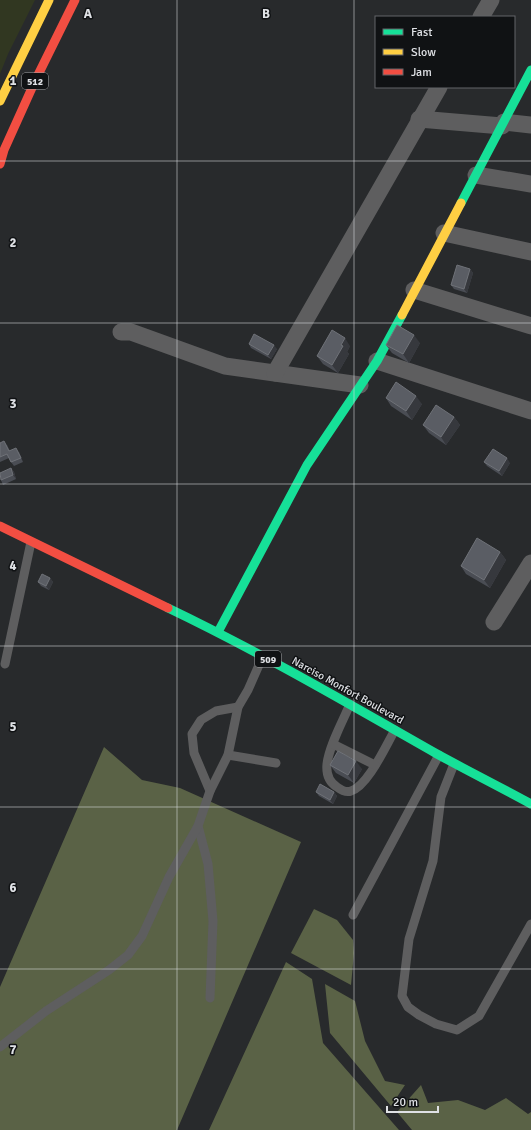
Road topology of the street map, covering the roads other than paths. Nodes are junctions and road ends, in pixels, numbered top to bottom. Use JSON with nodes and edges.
{"nodes":[{"id":1,"x":49,"y":0,"type":"edge"},
{"id":2,"x":76,"y":0,"type":"edge"},
{"id":3,"x":491,"y":0,"type":"edge"},
{"id":4,"x":482,"y":16,"type":"edge"},
{"id":5,"x":531,"y":70,"type":"edge"},
{"id":6,"x":438,"y":88,"type":"edge"},
{"id":7,"x":0,"y":101,"type":"edge"},
{"id":8,"x":419,"y":119,"type":"junction"},
{"id":9,"x":503,"y":124,"type":"junction"},
{"id":10,"x":531,"y":125,"type":"edge"},
{"id":11,"x":0,"y":164,"type":"edge"},
{"id":12,"x":476,"y":175,"type":"junction"},
{"id":13,"x":531,"y":184,"type":"edge"},
{"id":14,"x":444,"y":233,"type":"junction"},
{"id":15,"x":531,"y":252,"type":"edge"},
{"id":16,"x":414,"y":290,"type":"junction"},
{"id":17,"x":531,"y":326,"type":"edge"},
{"id":18,"x":122,"y":332,"type":"dead end"},
{"id":19,"x":377,"y":361,"type":"junction"},
{"id":20,"x":275,"y":373,"type":"junction"},
{"id":21,"x":360,"y":385,"type":"junction"},
{"id":22,"x":531,"y":411,"type":"edge"},
{"id":23,"x":0,"y":526,"type":"edge"},
{"id":24,"x":31,"y":542,"type":"junction"},
{"id":25,"x":531,"y":563,"type":"edge"},
{"id":26,"x":494,"y":622,"type":"dead end"},
{"id":27,"x":218,"y":632,"type":"junction"},
{"id":28,"x":263,"y":656,"type":"junction"},
{"id":29,"x":5,"y":664,"type":"dead end"},
{"id":30,"x":350,"y":704,"type":"junction"},
{"id":31,"x":238,"y":707,"type":"junction"},
{"id":32,"x":395,"y":730,"type":"junction"},
{"id":33,"x":333,"y":744,"type":"junction"},
{"id":34,"x":228,"y":755,"type":"junction"},
{"id":35,"x":438,"y":755,"type":"junction"},
{"id":36,"x":276,"y":763,"type":"dead end"},
{"id":37,"x":454,"y":763,"type":"junction"},
{"id":38,"x":375,"y":765,"type":"junction"},
{"id":39,"x":210,"y":791,"type":"junction"},
{"id":40,"x":531,"y":804,"type":"edge"},
{"id":41,"x":198,"y":826,"type":"junction"},
{"id":42,"x":353,"y":915,"type":"dead end"},
{"id":43,"x":531,"y":924,"type":"edge"},
{"id":44,"x":210,"y":998,"type":"dead end"},
{"id":45,"x":0,"y":1047,"type":"edge"}],
"edges":[{"from":1,"to":7,"type":"main road","number":"512"},
{"from":2,"to":11,"type":"main road","number":"512"},
{"from":3,"to":4,"type":"street"},
{"from":5,"to":9,"type":"main road"},
{"from":6,"to":8,"type":"street"},
{"from":8,"to":9,"type":"street"},
{"from":8,"to":20,"type":"street"},
{"from":9,"to":10,"type":"street"},
{"from":9,"to":12,"type":"main road"},
{"from":12,"to":13,"type":"street"},
{"from":12,"to":14,"type":"main road"},
{"from":14,"to":15,"type":"street"},
{"from":14,"to":16,"type":"main road"},
{"from":16,"to":17,"type":"street"},
{"from":16,"to":19,"type":"main road"},
{"from":18,"to":20,"type":"street"},
{"from":19,"to":21,"type":"main road"},
{"from":19,"to":22,"type":"street"},
{"from":20,"to":21,"type":"street"},
{"from":21,"to":27,"type":"main road"},
{"from":23,"to":24,"type":"main road","name":"Narciso Monfort Boulevard","number":"509"},
{"from":24,"to":27,"type":"main road","name":"Narciso Monfort Boulevard","number":"509"},
{"from":24,"to":29,"type":"lane"},
{"from":25,"to":26,"type":"street"},
{"from":27,"to":28,"type":"main road","name":"Narciso Monfort Boulevard","number":"509"},
{"from":28,"to":30,"type":"main road","name":"Narciso Monfort Boulevard","number":"509"},
{"from":28,"to":31,"type":"lane"},
{"from":30,"to":32,"type":"main road","name":"Narciso Monfort Boulevard","number":"509"},
{"from":30,"to":33,"type":"lane"},
{"from":31,"to":34,"type":"lane"},
{"from":31,"to":39,"type":"lane"},
{"from":32,"to":35,"type":"main road","name":"Narciso Monfort Boulevard","number":"509"},
{"from":32,"to":38,"type":"lane"},
{"from":33,"to":38,"type":"lane"},
{"from":33,"to":38,"type":"lane"},
{"from":34,"to":36,"type":"lane"},
{"from":34,"to":39,"type":"lane"},
{"from":35,"to":37,"type":"main road","name":"Narciso Monfort Boulevard","number":"509"},
{"from":35,"to":42,"type":"lane"},
{"from":37,"to":40,"type":"main road","name":"Narciso Monfort Boulevard","number":"509"},
{"from":37,"to":43,"type":"lane"},
{"from":39,"to":41,"type":"lane"},
{"from":41,"to":44,"type":"lane"},
{"from":41,"to":45,"type":"lane"}]}
